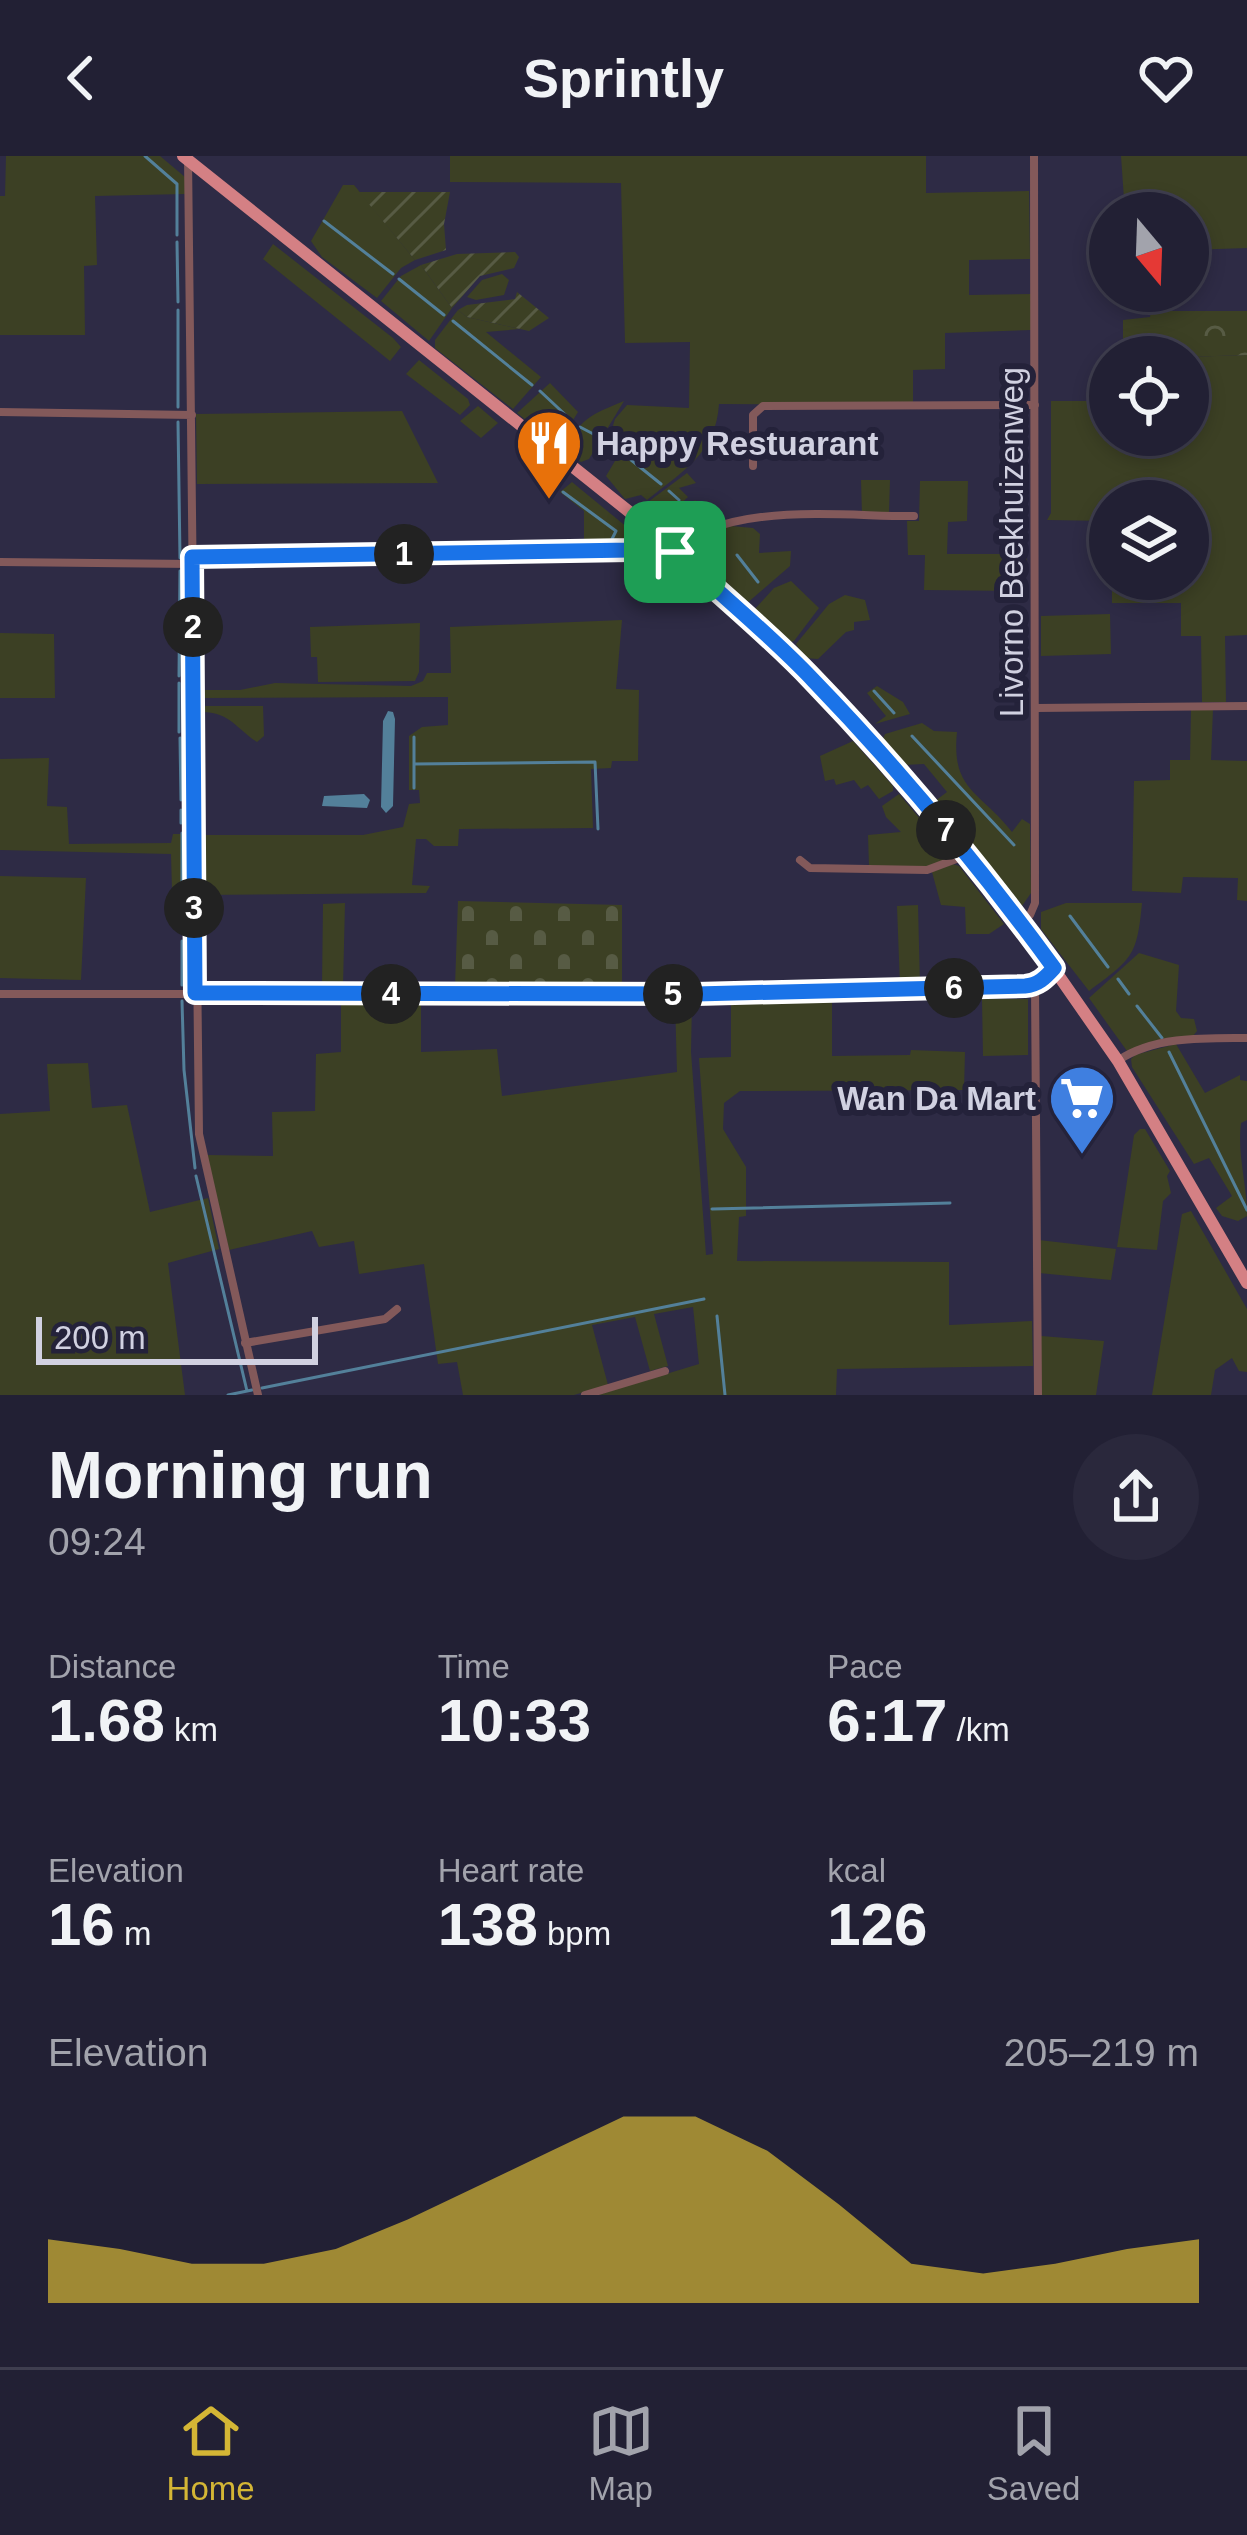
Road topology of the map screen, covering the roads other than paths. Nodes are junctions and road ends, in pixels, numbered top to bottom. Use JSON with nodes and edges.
{"nodes":[{"id":1,"x":1034,"y":156,"type":"edge"},
{"id":2,"x":186,"y":157,"type":"edge"},
{"id":3,"x":1035,"y":405,"type":"junction"},
{"id":4,"x":0,"y":412,"type":"edge"},
{"id":5,"x":192,"y":416,"type":"junction"},
{"id":6,"x":753,"y":466,"type":"dead end"},
{"id":7,"x":914,"y":516,"type":"dead end"},
{"id":8,"x":659,"y":536,"type":"junction"},
{"id":9,"x":675,"y":552,"type":"junction"},
{"id":10,"x":192,"y":561,"type":"junction"},
{"id":11,"x":0,"y":562,"type":"edge"},
{"id":12,"x":1247,"y":706,"type":"edge"},
{"id":13,"x":1036,"y":708,"type":"junction"},
{"id":14,"x":959,"y":858,"type":"dead end"},
{"id":15,"x":800,"y":860,"type":"dead end"},
{"id":16,"x":1018,"y":920,"type":"junction"},
{"id":17,"x":1054,"y":968,"type":"junction"},
{"id":18,"x":1035,"y":985,"type":"junction"},
{"id":19,"x":195,"y":993,"type":"junction"},
{"id":20,"x":0,"y":994,"type":"edge"},
{"id":21,"x":1247,"y":1038,"type":"edge"},
{"id":22,"x":1118,"y":1061,"type":"junction"},
{"id":23,"x":1247,"y":1283,"type":"edge"},
{"id":24,"x":397,"y":1309,"type":"dead end"},
{"id":25,"x":245,"y":1342,"type":"junction"},
{"id":26,"x":665,"y":1371,"type":"dead end"},
{"id":27,"x":258,"y":1395,"type":"edge"},
{"id":28,"x":585,"y":1395,"type":"edge"},
{"id":29,"x":1038,"y":1395,"type":"edge"}],
"edges":[{"from":1,"to":3,"type":"street","name":"Livorno Beekhuizenweg"},
{"from":2,"to":5,"type":"street"},
{"from":2,"to":8,"type":"main road"},
{"from":3,"to":6,"type":"street"},
{"from":3,"to":13,"type":"street","name":"Livorno Beekhuizenweg"},
{"from":4,"to":5,"type":"street"},
{"from":5,"to":10,"type":"street"},
{"from":7,"to":9,"type":"street"},
{"from":8,"to":9,"type":"main road"},
{"from":8,"to":10,"type":"street"},
{"from":9,"to":16,"type":"main road"},
{"from":10,"to":11,"type":"street"},
{"from":10,"to":19,"type":"street"},
{"from":12,"to":13,"type":"street"},
{"from":13,"to":16,"type":"street","name":"Livorno Beekhuizenweg"},
{"from":14,"to":15,"type":"street"},
{"from":16,"to":17,"type":"main road"},
{"from":17,"to":18,"type":"street"},
{"from":17,"to":22,"type":"main road"},
{"from":18,"to":19,"type":"street"},
{"from":18,"to":29,"type":"street"},
{"from":19,"to":20,"type":"street"},
{"from":19,"to":25,"type":"street"},
{"from":21,"to":22,"type":"street"},
{"from":22,"to":23,"type":"main road"},
{"from":24,"to":25,"type":"street"},
{"from":25,"to":27,"type":"street"},
{"from":26,"to":28,"type":"street"}]}
